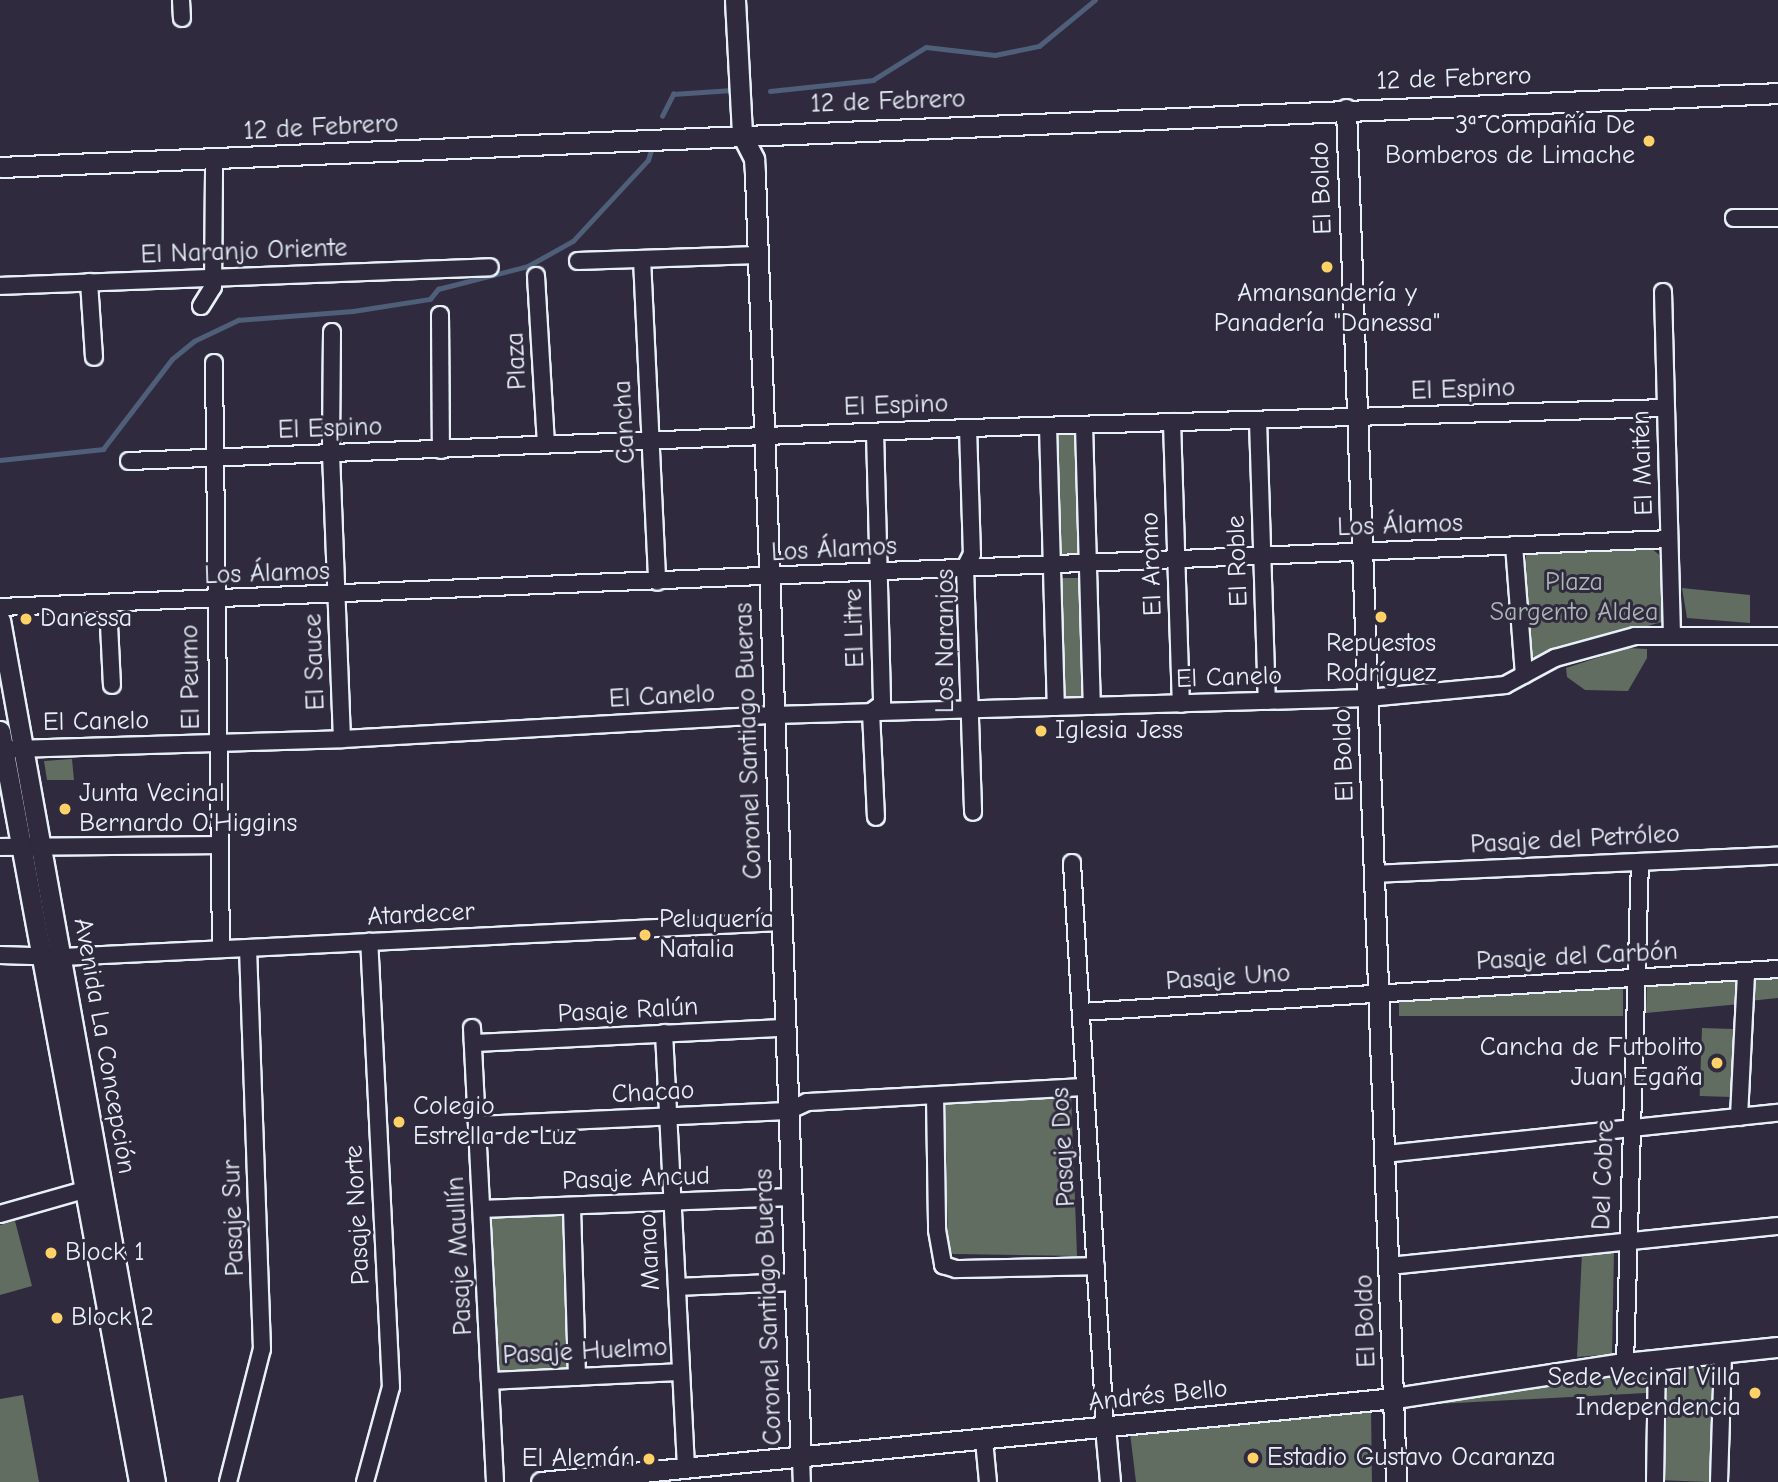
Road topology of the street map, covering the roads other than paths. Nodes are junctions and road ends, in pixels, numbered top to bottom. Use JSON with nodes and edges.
{"nodes":[{"id":1,"x":181,"y":0,"type":"edge"},
{"id":2,"x":735,"y":0,"type":"edge"},
{"id":3,"x":182,"y":18,"type":"dead end"},
{"id":4,"x":1778,"y":93,"type":"edge"},
{"id":5,"x":1346,"y":109,"type":"junction"},
{"id":6,"x":742,"y":135,"type":"junction"},
{"id":7,"x":214,"y":160,"type":"junction"},
{"id":8,"x":0,"y":167,"type":"edge"},
{"id":9,"x":1734,"y":218,"type":"dead end"},
{"id":10,"x":1778,"y":218,"type":"edge"},
{"id":11,"x":757,"y":255,"type":"junction"},
{"id":12,"x":642,"y":259,"type":"junction"},
{"id":13,"x":578,"y":261,"type":"dead end"},
{"id":14,"x":490,"y":267,"type":"dead end"},
{"id":15,"x":536,"y":276,"type":"dead end"},
{"id":16,"x":213,"y":278,"type":"junction"},
{"id":17,"x":89,"y":282,"type":"junction"},
{"id":18,"x":0,"y":286,"type":"edge"},
{"id":19,"x":1663,"y":292,"type":"dead end"},
{"id":20,"x":201,"y":306,"type":"dead end"},
{"id":21,"x":440,"y":316,"type":"dead end"},
{"id":22,"x":332,"y":332,"type":"dead end"},
{"id":23,"x":94,"y":357,"type":"dead end"},
{"id":24,"x":214,"y":363,"type":"dead end"},
{"id":25,"x":1666,"y":408,"type":"junction"},
{"id":26,"x":1357,"y":417,"type":"junction"},
{"id":27,"x":1258,"y":420,"type":"junction"},
{"id":28,"x":1172,"y":422,"type":"junction"},
{"id":29,"x":1084,"y":425,"type":"junction"},
{"id":30,"x":1048,"y":426,"type":"junction"},
{"id":31,"x":968,"y":428,"type":"junction"},
{"id":32,"x":875,"y":432,"type":"junction"},
{"id":33,"x":764,"y":435,"type":"junction"},
{"id":34,"x":650,"y":440,"type":"junction"},
{"id":35,"x":546,"y":444,"type":"junction"},
{"id":36,"x":441,"y":450,"type":"junction"},
{"id":37,"x":331,"y":453,"type":"junction"},
{"id":38,"x":216,"y":458,"type":"junction"},
{"id":39,"x":129,"y":461,"type":"dead end"},
{"id":40,"x":1669,"y":539,"type":"junction"},
{"id":41,"x":1514,"y":545,"type":"junction"},
{"id":42,"x":1363,"y":552,"type":"junction"},
{"id":43,"x":1262,"y":556,"type":"junction"},
{"id":44,"x":1176,"y":559,"type":"junction"},
{"id":45,"x":1088,"y":563,"type":"junction"},
{"id":46,"x":1052,"y":565,"type":"junction"},
{"id":47,"x":965,"y":569,"type":"junction"},
{"id":48,"x":878,"y":572,"type":"junction"},
{"id":49,"x":769,"y":577,"type":"junction"},
{"id":50,"x":657,"y":582,"type":"junction"},
{"id":51,"x":336,"y":595,"type":"junction"},
{"id":52,"x":214,"y":600,"type":"junction"},
{"id":53,"x":108,"y":604,"type":"junction"},
{"id":54,"x":0,"y":607,"type":"edge"},
{"id":55,"x":0,"y":620,"type":"edge"},
{"id":56,"x":1672,"y":633,"type":"junction"},
{"id":57,"x":1778,"y":636,"type":"edge"},
{"id":58,"x":1524,"y":676,"type":"junction"},
{"id":59,"x":112,"y":685,"type":"dead end"},
{"id":60,"x":1368,"y":698,"type":"junction"},
{"id":61,"x":1267,"y":701,"type":"junction"},
{"id":62,"x":1181,"y":704,"type":"junction"},
{"id":63,"x":1092,"y":706,"type":"junction"},
{"id":64,"x":1056,"y":707,"type":"junction"},
{"id":65,"x":970,"y":709,"type":"junction"},
{"id":66,"x":871,"y":712,"type":"junction"},
{"id":67,"x":774,"y":715,"type":"junction"},
{"id":68,"x":342,"y":739,"type":"junction"},
{"id":69,"x":1,"y":743,"type":"edge"},
{"id":70,"x":216,"y":744,"type":"junction"},
{"id":71,"x":24,"y":749,"type":"junction"},
{"id":72,"x":973,"y":812,"type":"dead end"},
{"id":73,"x":876,"y":817,"type":"dead end"},
{"id":74,"x":41,"y":845,"type":"junction"},
{"id":75,"x":218,"y":845,"type":"junction"},
{"id":76,"x":22,"y":846,"type":"junction"},
{"id":77,"x":0,"y":847,"type":"edge"},
{"id":78,"x":1778,"y":856,"type":"edge"},
{"id":79,"x":1640,"y":862,"type":"junction"},
{"id":80,"x":1072,"y":863,"type":"dead end"},
{"id":81,"x":1375,"y":874,"type":"junction"},
{"id":82,"x":782,"y":922,"type":"junction"},
{"id":83,"x":369,"y":942,"type":"junction"},
{"id":84,"x":248,"y":948,"type":"junction"},
{"id":85,"x":221,"y":949,"type":"junction"},
{"id":86,"x":42,"y":954,"type":"junction"},
{"id":87,"x":0,"y":955,"type":"edge"},
{"id":88,"x":62,"y":957,"type":"junction"},
{"id":89,"x":1778,"y":969,"type":"edge"},
{"id":90,"x":1746,"y":972,"type":"junction"},
{"id":91,"x":1636,"y":979,"type":"junction"},
{"id":92,"x":1379,"y":992,"type":"junction"},
{"id":93,"x":1081,"y":1012,"type":"junction"},
{"id":94,"x":785,"y":1028,"type":"junction"},
{"id":95,"x":664,"y":1034,"type":"junction"},
{"id":96,"x":473,"y":1035,"type":"joint"},
{"id":97,"x":1085,"y":1087,"type":"junction"},
{"id":98,"x":935,"y":1096,"type":"junction"},
{"id":99,"x":788,"y":1111,"type":"junction"},
{"id":100,"x":1778,"y":1113,"type":"edge"},
{"id":101,"x":668,"y":1116,"type":"junction"},
{"id":102,"x":1739,"y":1117,"type":"junction"},
{"id":103,"x":478,"y":1125,"type":"junction"},
{"id":104,"x":1629,"y":1129,"type":"junction"},
{"id":105,"x":1385,"y":1154,"type":"junction"},
{"id":106,"x":84,"y":1190,"type":"junction"},
{"id":107,"x":791,"y":1197,"type":"junction"},
{"id":108,"x":673,"y":1203,"type":"junction"},
{"id":109,"x":572,"y":1208,"type":"junction"},
{"id":110,"x":482,"y":1209,"type":"junction"},
{"id":111,"x":0,"y":1214,"type":"edge"},
{"id":112,"x":1778,"y":1226,"type":"edge"},
{"id":113,"x":1626,"y":1242,"type":"junction"},
{"id":114,"x":1096,"y":1266,"type":"junction"},
{"id":115,"x":1390,"y":1266,"type":"junction"},
{"id":116,"x":794,"y":1282,"type":"junction"},
{"id":117,"x":677,"y":1287,"type":"junction"},
{"id":118,"x":1778,"y":1347,"type":"edge"},
{"id":119,"x":1723,"y":1352,"type":"junction"},
{"id":120,"x":1657,"y":1360,"type":"junction"},
{"id":121,"x":1625,"y":1363,"type":"junction"},
{"id":122,"x":681,"y":1372,"type":"junction"},
{"id":123,"x":577,"y":1377,"type":"junction"},
{"id":124,"x":490,"y":1381,"type":"junction"},
{"id":125,"x":1395,"y":1398,"type":"junction"},
{"id":126,"x":1105,"y":1427,"type":"junction"},
{"id":127,"x":984,"y":1440,"type":"junction"},
{"id":128,"x":801,"y":1458,"type":"junction"},
{"id":129,"x":686,"y":1468,"type":"junction"},
{"id":130,"x":139,"y":1482,"type":"edge"},
{"id":131,"x":155,"y":1482,"type":"edge"},
{"id":132,"x":228,"y":1482,"type":"edge"},
{"id":133,"x":365,"y":1482,"type":"edge"},
{"id":134,"x":495,"y":1482,"type":"edge"},
{"id":135,"x":541,"y":1482,"type":"edge"},
{"id":136,"x":802,"y":1482,"type":"edge"},
{"id":137,"x":988,"y":1482,"type":"edge"},
{"id":138,"x":1110,"y":1482,"type":"edge"},
{"id":139,"x":1396,"y":1482,"type":"edge"},
{"id":140,"x":1655,"y":1482,"type":"edge"},
{"id":141,"x":1719,"y":1482,"type":"edge"}],
"edges":[{"from":1,"to":3,"type":"street"},
{"from":2,"to":6,"type":"street","name":"Coronel Santiago Bueras"},
{"from":4,"to":5,"type":"street","name":"12 de Febrero"},
{"from":5,"to":6,"type":"street","name":"12 de Febrero"},
{"from":5,"to":26,"type":"street","name":"El Boldo"},
{"from":6,"to":7,"type":"street","name":"12 de Febrero"},
{"from":6,"to":11,"type":"street","name":"Coronel Santiago Bueras"},
{"from":7,"to":8,"type":"street","name":"12 de Febrero"},
{"from":7,"to":16,"type":"street"},
{"from":9,"to":10,"type":"street"},
{"from":11,"to":12,"type":"street"},
{"from":11,"to":33,"type":"street","name":"Coronel Santiago Bueras"},
{"from":12,"to":13,"type":"street"},
{"from":12,"to":34,"type":"street","name":"Cancha"},
{"from":14,"to":16,"type":"street","name":"El Naranjo Oriente"},
{"from":15,"to":35,"type":"street","name":"Plaza"},
{"from":16,"to":17,"type":"street","name":"El Naranjo Oriente"},
{"from":16,"to":20,"type":"street"},
{"from":17,"to":18,"type":"street","name":"El Naranjo Oriente"},
{"from":17,"to":23,"type":"street"},
{"from":19,"to":25,"type":"street","name":"El Maitén"},
{"from":21,"to":36,"type":"street"},
{"from":22,"to":37,"type":"street","name":"El Sauce"},
{"from":24,"to":38,"type":"street","name":"El Peumo"},
{"from":25,"to":26,"type":"street","name":"El Espino"},
{"from":25,"to":40,"type":"street","name":"El Maitén"},
{"from":26,"to":27,"type":"street","name":"El Espino"},
{"from":26,"to":42,"type":"street","name":"El Boldo"},
{"from":27,"to":28,"type":"street","name":"El Espino"},
{"from":27,"to":43,"type":"street","name":"El Roble"},
{"from":28,"to":29,"type":"street","name":"El Espino"},
{"from":28,"to":44,"type":"street","name":"El Aromo"},
{"from":29,"to":30,"type":"street","name":"El Espino"},
{"from":29,"to":45,"type":"street"},
{"from":30,"to":31,"type":"street","name":"El Espino"},
{"from":30,"to":46,"type":"street"},
{"from":31,"to":32,"type":"street","name":"El Espino"},
{"from":31,"to":47,"type":"street","name":"Los Naranjos"},
{"from":32,"to":33,"type":"street","name":"El Espino"},
{"from":32,"to":48,"type":"street","name":"El Litre"},
{"from":33,"to":34,"type":"street","name":"El Espino"},
{"from":33,"to":49,"type":"street","name":"Coronel Santiago Bueras"},
{"from":34,"to":35,"type":"street","name":"El Espino"},
{"from":34,"to":50,"type":"street","name":"Cancha"},
{"from":35,"to":36,"type":"street","name":"El Espino"},
{"from":36,"to":37,"type":"street","name":"El Espino"},
{"from":37,"to":38,"type":"street","name":"El Espino"},
{"from":37,"to":51,"type":"street","name":"El Sauce"},
{"from":38,"to":39,"type":"street","name":"El Espino"},
{"from":38,"to":52,"type":"street","name":"El Peumo"},
{"from":40,"to":41,"type":"street","name":"Los Álamos"},
{"from":40,"to":56,"type":"street","name":"El Maitén"},
{"from":41,"to":42,"type":"street","name":"Los Álamos"},
{"from":41,"to":58,"type":"street"},
{"from":42,"to":43,"type":"street","name":"Los Álamos"},
{"from":42,"to":60,"type":"street","name":"El Boldo"},
{"from":43,"to":44,"type":"street","name":"Los Álamos"},
{"from":43,"to":61,"type":"street","name":"El Roble"},
{"from":44,"to":45,"type":"street","name":"Los Álamos"},
{"from":44,"to":62,"type":"street","name":"El Aromo"},
{"from":45,"to":46,"type":"street","name":"Los Álamos"},
{"from":45,"to":63,"type":"street"},
{"from":46,"to":47,"type":"street","name":"Los Álamos"},
{"from":46,"to":64,"type":"street"},
{"from":47,"to":48,"type":"street","name":"Los Álamos"},
{"from":47,"to":65,"type":"street","name":"Los Naranjos"},
{"from":48,"to":49,"type":"street","name":"Los Álamos"},
{"from":48,"to":66,"type":"street","name":"El Litre"},
{"from":49,"to":50,"type":"street","name":"Los Álamos"},
{"from":49,"to":67,"type":"street","name":"Coronel Santiago Bueras"},
{"from":50,"to":51,"type":"street","name":"Los Álamos"},
{"from":51,"to":52,"type":"street","name":"Los Álamos"},
{"from":51,"to":68,"type":"street","name":"El Sauce"},
{"from":52,"to":53,"type":"street","name":"Los Álamos"},
{"from":52,"to":70,"type":"street","name":"El Peumo"},
{"from":53,"to":54,"type":"street","name":"Los Álamos"},
{"from":53,"to":59,"type":"street"},
{"from":55,"to":71,"type":"street","name":"Avenida La Concepción"},
{"from":56,"to":57,"type":"street","name":"El Canelo"},
{"from":56,"to":58,"type":"street","name":"El Canelo"},
{"from":58,"to":60,"type":"street","name":"El Canelo"},
{"from":60,"to":61,"type":"street","name":"El Canelo"},
{"from":60,"to":81,"type":"street","name":"El Boldo"},
{"from":61,"to":62,"type":"street","name":"El Canelo"},
{"from":62,"to":63,"type":"street","name":"El Canelo"},
{"from":63,"to":64,"type":"street","name":"El Canelo"},
{"from":64,"to":65,"type":"street","name":"El Canelo"},
{"from":65,"to":66,"type":"street","name":"El Canelo"},
{"from":65,"to":72,"type":"street","name":"Los Naranjos"},
{"from":66,"to":67,"type":"street","name":"El Canelo"},
{"from":66,"to":73,"type":"street","name":"El Litre"},
{"from":67,"to":68,"type":"street","name":"El Canelo"},
{"from":67,"to":82,"type":"street","name":"Coronel Santiago Bueras"},
{"from":68,"to":70,"type":"street","name":"El Canelo"},
{"from":69,"to":71,"type":"street","name":"El Canelo"},
{"from":69,"to":76,"type":"street","name":"Avenida La Concepción"},
{"from":70,"to":71,"type":"street","name":"El Canelo"},
{"from":70,"to":75,"type":"street","name":"El Peumo"},
{"from":71,"to":74,"type":"street","name":"Avenida La Concepción"},
{"from":74,"to":75,"type":"street"},
{"from":74,"to":76,"type":"street"},
{"from":74,"to":88,"type":"street","name":"Avenida La Concepción"},
{"from":75,"to":85,"type":"street","name":"El Peumo"},
{"from":76,"to":77,"type":"street"},
{"from":76,"to":86,"type":"street","name":"Avenida La Concepción"},
{"from":78,"to":79,"type":"street","name":"Pasaje del Petróleo"},
{"from":79,"to":81,"type":"street","name":"Pasaje del Petróleo"},
{"from":79,"to":91,"type":"street","name":"Del Cobre"},
{"from":80,"to":93,"type":"street","name":"Pasaje Dos"},
{"from":81,"to":92,"type":"street","name":"El Boldo"},
{"from":82,"to":83,"type":"street","name":"Atardecer"},
{"from":82,"to":94,"type":"street","name":"Coronel Santiago Bueras"},
{"from":83,"to":84,"type":"street","name":"Atardecer"},
{"from":83,"to":133,"type":"street","name":"Pasaje Norte"},
{"from":84,"to":85,"type":"street","name":"Atardecer"},
{"from":84,"to":132,"type":"street","name":"Pasaje Sur"},
{"from":85,"to":88,"type":"street","name":"Atardecer"},
{"from":86,"to":87,"type":"street","name":"Atardecer"},
{"from":86,"to":88,"type":"street","name":"Atardecer"},
{"from":86,"to":106,"type":"street","name":"Avenida La Concepción"},
{"from":88,"to":131,"type":"street","name":"Avenida La Concepción"},
{"from":89,"to":90,"type":"street","name":"Pasaje del Carbón"},
{"from":90,"to":91,"type":"street","name":"Pasaje del Carbón"},
{"from":90,"to":102,"type":"street"},
{"from":91,"to":92,"type":"street","name":"Pasaje del Carbón"},
{"from":91,"to":104,"type":"street","name":"Del Cobre"},
{"from":92,"to":93,"type":"street","name":"Pasaje Uno"},
{"from":92,"to":105,"type":"street","name":"El Boldo"},
{"from":93,"to":97,"type":"street","name":"Pasaje Dos"},
{"from":94,"to":95,"type":"street","name":"Pasaje Ralún"},
{"from":94,"to":99,"type":"street","name":"Coronel Santiago Bueras"},
{"from":95,"to":96,"type":"street","name":"Pasaje Ralún"},
{"from":95,"to":101,"type":"street","name":"Manao"},
{"from":96,"to":103,"type":"street","name":"Pasaje Maullín"},
{"from":97,"to":98,"type":"street"},
{"from":97,"to":114,"type":"street","name":"Pasaje Dos"},
{"from":98,"to":99,"type":"street"},
{"from":98,"to":114,"type":"street"},
{"from":99,"to":101,"type":"street","name":"Chacao"},
{"from":99,"to":107,"type":"street","name":"Coronel Santiago Bueras"},
{"from":100,"to":102,"type":"street"},
{"from":101,"to":103,"type":"street","name":"Chacao"},
{"from":101,"to":108,"type":"street","name":"Manao"},
{"from":102,"to":104,"type":"street"},
{"from":103,"to":110,"type":"street","name":"Pasaje Maullín"},
{"from":104,"to":105,"type":"street"},
{"from":104,"to":113,"type":"street","name":"Del Cobre"},
{"from":105,"to":115,"type":"street","name":"El Boldo"},
{"from":106,"to":111,"type":"street"},
{"from":106,"to":130,"type":"street","name":"Avenida La Concepción"},
{"from":107,"to":108,"type":"street","name":"Pasaje Ancud"},
{"from":107,"to":116,"type":"street","name":"Coronel Santiago Bueras"},
{"from":108,"to":109,"type":"street","name":"Pasaje Ancud"},
{"from":108,"to":117,"type":"street","name":"Manao"},
{"from":109,"to":110,"type":"street","name":"Pasaje Ancud"},
{"from":109,"to":123,"type":"street"},
{"from":110,"to":124,"type":"street","name":"Pasaje Maullín"},
{"from":112,"to":113,"type":"street"},
{"from":113,"to":115,"type":"street"},
{"from":113,"to":121,"type":"street","name":"Del Cobre"},
{"from":114,"to":126,"type":"street","name":"Pasaje Dos"},
{"from":115,"to":125,"type":"street","name":"El Boldo"},
{"from":116,"to":117,"type":"street"},
{"from":116,"to":128,"type":"street","name":"Coronel Santiago Bueras"},
{"from":117,"to":122,"type":"street","name":"Manao"},
{"from":118,"to":119,"type":"street","name":"Andrés Bello"},
{"from":119,"to":120,"type":"street","name":"Andrés Bello"},
{"from":119,"to":141,"type":"street"},
{"from":120,"to":121,"type":"street","name":"Andrés Bello"},
{"from":120,"to":140,"type":"street"},
{"from":121,"to":125,"type":"street","name":"Andrés Bello"},
{"from":122,"to":123,"type":"street","name":"Pasaje Huelmo"},
{"from":122,"to":129,"type":"street","name":"Manao"},
{"from":123,"to":124,"type":"street","name":"Pasaje Huelmo"},
{"from":124,"to":134,"type":"street","name":"Pasaje Maullín"},
{"from":125,"to":126,"type":"street","name":"Andrés Bello"},
{"from":125,"to":139,"type":"street","name":"El Boldo"},
{"from":126,"to":127,"type":"street","name":"Andrés Bello"},
{"from":126,"to":138,"type":"street"},
{"from":127,"to":128,"type":"street","name":"Andrés Bello"},
{"from":127,"to":137,"type":"street"},
{"from":128,"to":129,"type":"street","name":"Andrés Bello"},
{"from":128,"to":136,"type":"street","name":"Coronel Santiago Bueras"},
{"from":129,"to":135,"type":"street","name":"Andrés Bello"}]}
